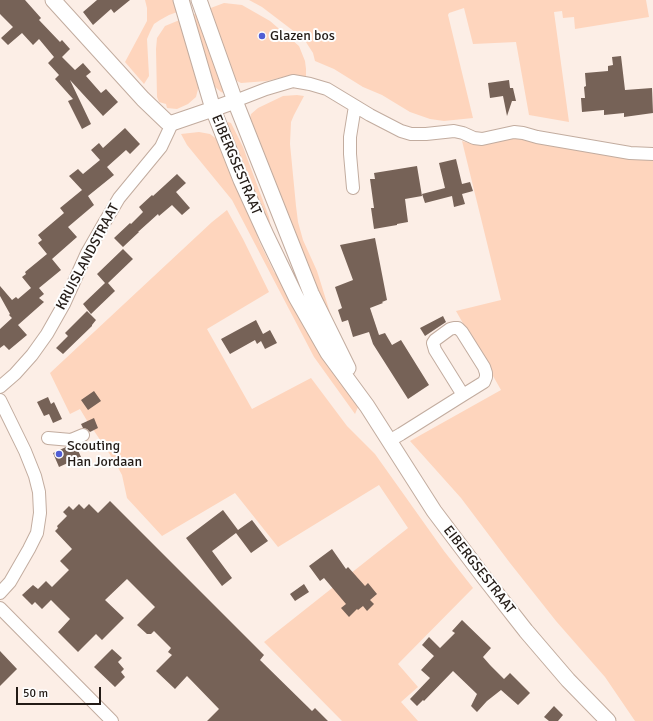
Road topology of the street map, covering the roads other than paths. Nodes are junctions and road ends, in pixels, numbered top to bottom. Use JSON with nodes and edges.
{"nodes":[{"id":1,"x":53,"y":0,"type":"edge"},
{"id":2,"x":181,"y":0,"type":"edge"},
{"id":3,"x":199,"y":0,"type":"edge"},
{"id":4,"x":235,"y":101,"type":"junction"},
{"id":5,"x":355,"y":106,"type":"junction"},
{"id":6,"x":214,"y":109,"type":"junction"},
{"id":7,"x":172,"y":123,"type":"junction"},
{"id":8,"x":653,"y":154,"type":"edge"},
{"id":9,"x":353,"y":188,"type":"dead end"},
{"id":10,"x":0,"y":387,"type":"edge"},
{"id":11,"x":463,"y":396,"type":"junction"},
{"id":12,"x":0,"y":400,"type":"edge"},
{"id":13,"x":367,"y":406,"type":"junction"},
{"id":14,"x":83,"y":434,"type":"dead end"},
{"id":15,"x":48,"y":438,"type":"dead end"},
{"id":16,"x":390,"y":441,"type":"junction"},
{"id":17,"x":0,"y":593,"type":"edge"},
{"id":18,"x":0,"y":608,"type":"edge"},
{"id":19,"x":112,"y":721,"type":"edge"},
{"id":20,"x":608,"y":721,"type":"edge"}],
"edges":[{"from":1,"to":7,"type":"main road"},
{"from":2,"to":6,"type":"main road"},
{"from":3,"to":4,"type":"main road","name":"EIBERGSESTRAAT"},
{"from":4,"to":5,"type":"street"},
{"from":4,"to":6,"type":"main road"},
{"from":4,"to":13,"type":"main road","name":"EIBERGSESTRAAT"},
{"from":5,"to":8,"type":"street"},
{"from":5,"to":9,"type":"street"},
{"from":6,"to":7,"type":"main road","name":"EIBERGSESTRAAT"},
{"from":6,"to":13,"type":"main road","name":"EIBERGSESTRAAT"},
{"from":7,"to":10,"type":"street","name":"KRUISLANDSTRAAT"},
{"from":11,"to":11,"type":"street"},
{"from":11,"to":16,"type":"street"},
{"from":12,"to":17,"type":"street"},
{"from":13,"to":16,"type":"main road","name":"EIBERGSESTRAAT"},
{"from":14,"to":15,"type":"street"},
{"from":16,"to":20,"type":"main road","name":"EIBERGSESTRAAT"},
{"from":18,"to":19,"type":"street"}]}
